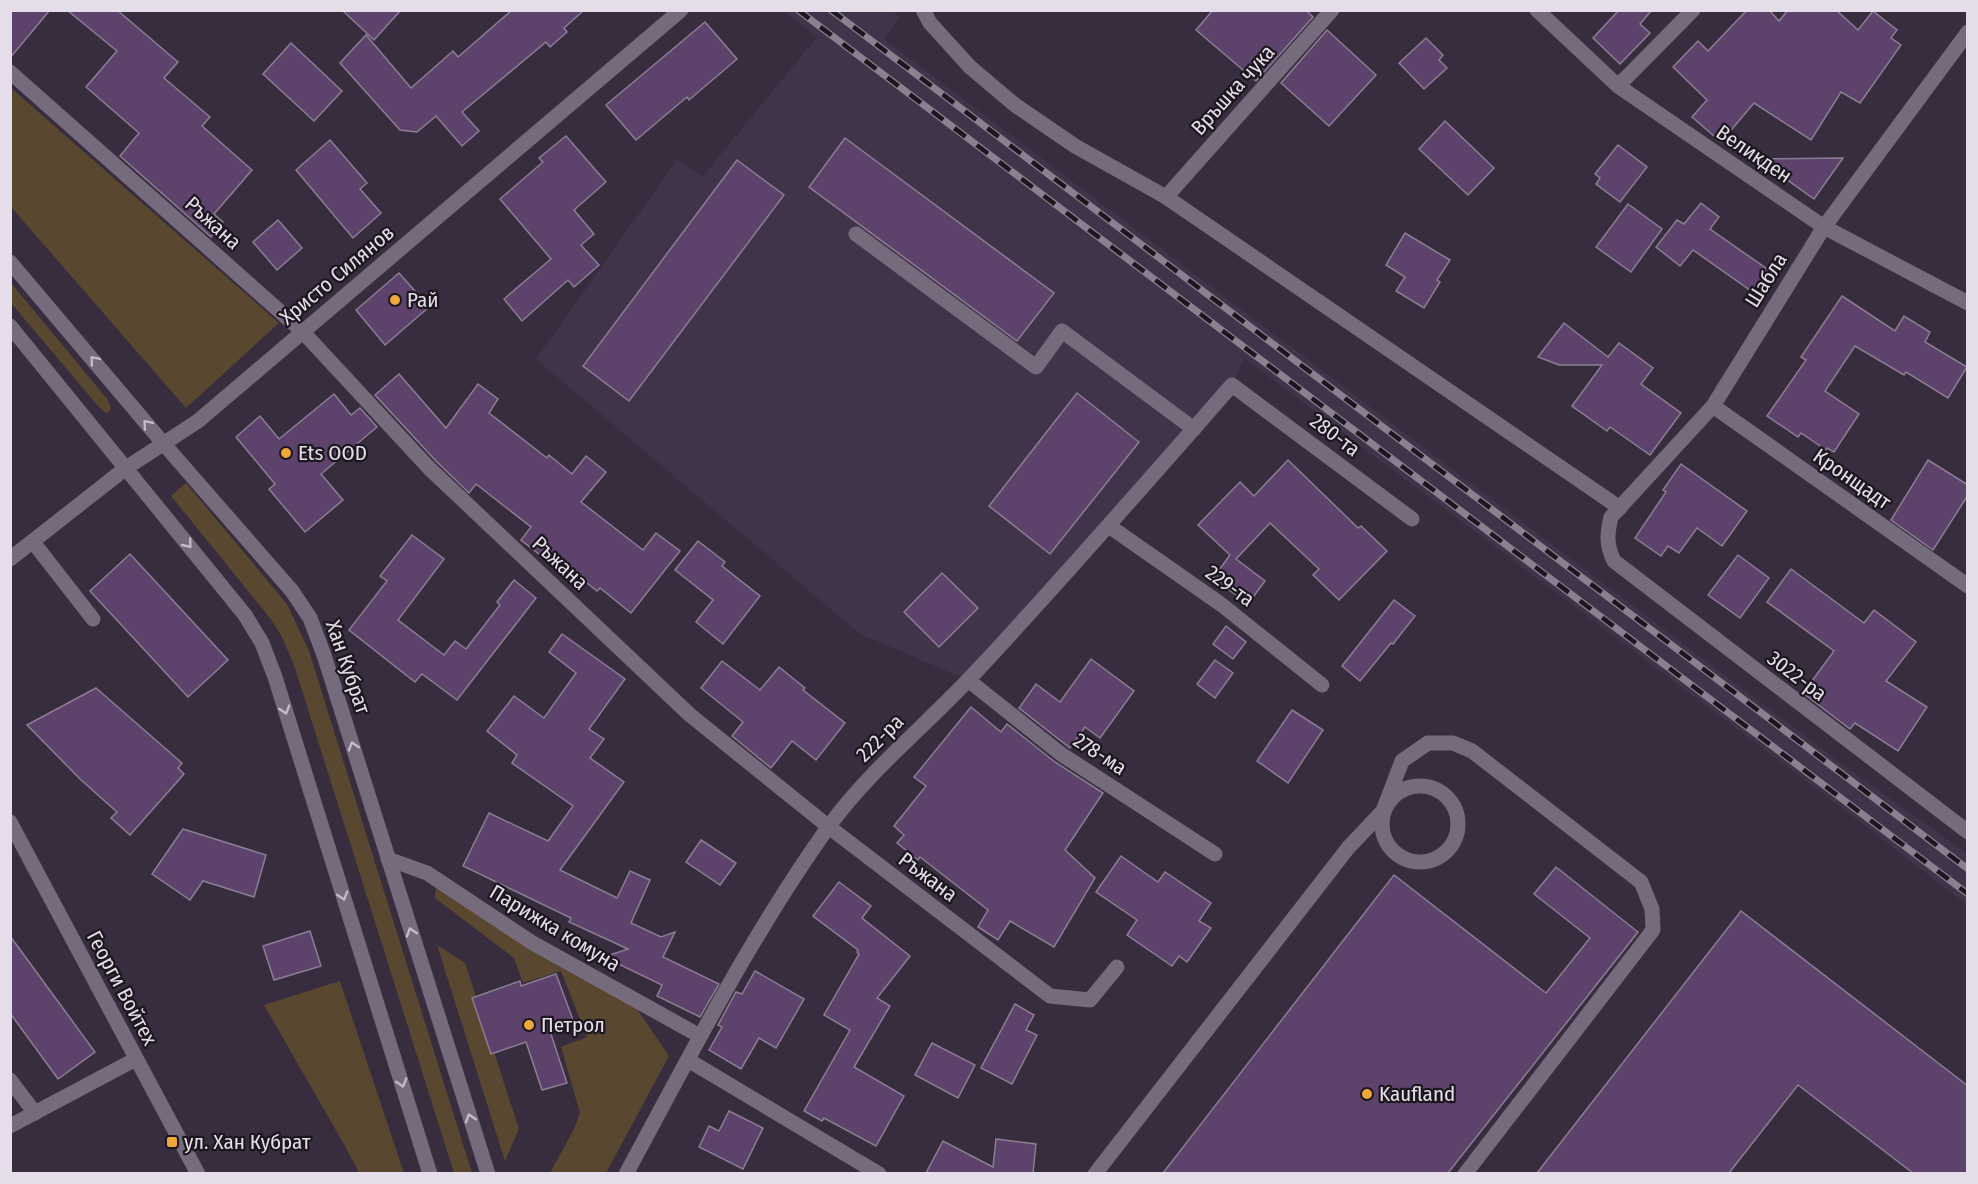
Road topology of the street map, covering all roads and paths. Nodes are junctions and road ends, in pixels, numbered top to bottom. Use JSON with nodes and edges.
{"nodes":[{"id":1,"x":681,"y":10,"type":"edge"},
{"id":2,"x":923,"y":10,"type":"edge"},
{"id":3,"x":1332,"y":10,"type":"edge"},
{"id":4,"x":1537,"y":10,"type":"edge"},
{"id":5,"x":1693,"y":10,"type":"edge"},
{"id":6,"x":1968,"y":32,"type":"edge"},
{"id":7,"x":10,"y":72,"type":"edge"},
{"id":8,"x":1618,"y":86,"type":"junction"},
{"id":9,"x":1166,"y":196,"type":"junction"},
{"id":10,"x":1824,"y":227,"type":"junction"},
{"id":11,"x":856,"y":234,"type":"dead end"},
{"id":12,"x":10,"y":262,"type":"edge"},
{"id":13,"x":1968,"y":303,"type":"edge"},
{"id":14,"x":10,"y":326,"type":"edge"},
{"id":15,"x":302,"y":331,"type":"junction"},
{"id":16,"x":1232,"y":385,"type":"joint"},
{"id":17,"x":1713,"y":406,"type":"junction"},
{"id":18,"x":1194,"y":429,"type":"junction"},
{"id":19,"x":163,"y":443,"type":"junction"},
{"id":20,"x":126,"y":468,"type":"junction"},
{"id":21,"x":1620,"y":508,"type":"junction"},
{"id":22,"x":1412,"y":519,"type":"dead end"},
{"id":23,"x":1109,"y":526,"type":"junction"},
{"id":24,"x":33,"y":542,"type":"junction"},
{"id":25,"x":1608,"y":549,"type":"joint"},
{"id":26,"x":10,"y":559,"type":"edge"},
{"id":27,"x":1968,"y":586,"type":"edge"},
{"id":28,"x":93,"y":619,"type":"dead end"},
{"id":29,"x":968,"y":680,"type":"junction"},
{"id":30,"x":1322,"y":685,"type":"dead end"},
{"id":31,"x":1383,"y":811,"type":"junction"},
{"id":32,"x":10,"y":822,"type":"edge"},
{"id":33,"x":829,"y":827,"type":"junction"},
{"id":34,"x":1968,"y":832,"type":"edge"},
{"id":35,"x":1215,"y":854,"type":"dead end"},
{"id":36,"x":388,"y":859,"type":"junction"},
{"id":37,"x":1117,"y":967,"type":"dead end"},
{"id":38,"x":700,"y":1036,"type":"junction"},
{"id":39,"x":136,"y":1059,"type":"junction"},
{"id":40,"x":688,"y":1060,"type":"junction"},
{"id":41,"x":10,"y":1080,"type":"edge"},
{"id":42,"x":35,"y":1113,"type":"junction"},
{"id":43,"x":10,"y":1126,"type":"edge"},
{"id":44,"x":198,"y":1173,"type":"edge"},
{"id":45,"x":430,"y":1173,"type":"edge"},
{"id":46,"x":488,"y":1173,"type":"edge"},
{"id":47,"x":626,"y":1173,"type":"edge"},
{"id":48,"x":879,"y":1173,"type":"edge"},
{"id":49,"x":1095,"y":1173,"type":"edge"},
{"id":50,"x":1465,"y":1173,"type":"edge"}],
"edges":[{"from":1,"to":15,"type":"street","name":"Христо Силянов"},
{"from":2,"to":9,"type":"street"},
{"from":3,"to":9,"type":"street","name":"Връшка чука"},
{"from":4,"to":8,"type":"street","name":"Великден"},
{"from":5,"to":8,"type":"street"},
{"from":6,"to":10,"type":"street","name":"Шабла"},
{"from":7,"to":15,"type":"street","name":"Ръжана"},
{"from":8,"to":10,"type":"street","name":"Великден"},
{"from":9,"to":21,"type":"street"},
{"from":10,"to":13,"type":"street","name":"Великден"},
{"from":10,"to":17,"type":"street","name":"Шабла"},
{"from":11,"to":18,"type":"street"},
{"from":19,"to":12,"type":"street","name":"Хан Кубрат","one_way":true},
{"from":14,"to":20,"type":"street"},
{"from":15,"to":19,"type":"street","name":"Христо Силянов"},
{"from":15,"to":33,"type":"street","name":"Ръжана"},
{"from":16,"to":18,"type":"street","name":"222-ра"},
{"from":16,"to":22,"type":"street","name":"280-та"},
{"from":17,"to":21,"type":"street","name":"Шабла"},
{"from":17,"to":27,"type":"street","name":"Кронщадт"},
{"from":18,"to":23,"type":"street","name":"222-ра"},
{"from":19,"to":20,"type":"street","name":"Христо Силянов"},
{"from":36,"to":19,"type":"street","name":"Хан Кубрат","one_way":true},
{"from":20,"to":24,"type":"street","name":"Христо Силянов"},
{"from":20,"to":45,"type":"street","one_way":true},
{"from":21,"to":25,"type":"street","name":"Шабла"},
{"from":23,"to":29,"type":"street","name":"222-ра"},
{"from":23,"to":30,"type":"street","name":"229-та"},
{"from":24,"to":26,"type":"street","name":"Христо Силянов"},
{"from":24,"to":28,"type":"street"},
{"from":25,"to":34,"type":"street","name":"3022-ра"},
{"from":29,"to":33,"type":"street","name":"222-ра"},
{"from":29,"to":35,"type":"street","name":"278-ма"},
{"from":31,"to":31,"type":"street"},
{"from":31,"to":49,"type":"street"},
{"from":31,"to":50,"type":"street"},
{"from":32,"to":39,"type":"street","name":"Георги Войтех"},
{"from":33,"to":37,"type":"street","name":"Ръжана"},
{"from":33,"to":38,"type":"street","name":"222-ра"},
{"from":36,"to":38,"type":"street","name":"Парижка комуна"},
{"from":46,"to":36,"type":"street","name":"Хан Кубрат","one_way":true},
{"from":38,"to":40,"type":"street","name":"222-ра"},
{"from":39,"to":42,"type":"street"},
{"from":39,"to":44,"type":"street","name":"Георги Войтех"},
{"from":40,"to":47,"type":"street","name":"222-ра"},
{"from":40,"to":48,"type":"street"},
{"from":41,"to":42,"type":"street"},
{"from":42,"to":43,"type":"street"}]}
